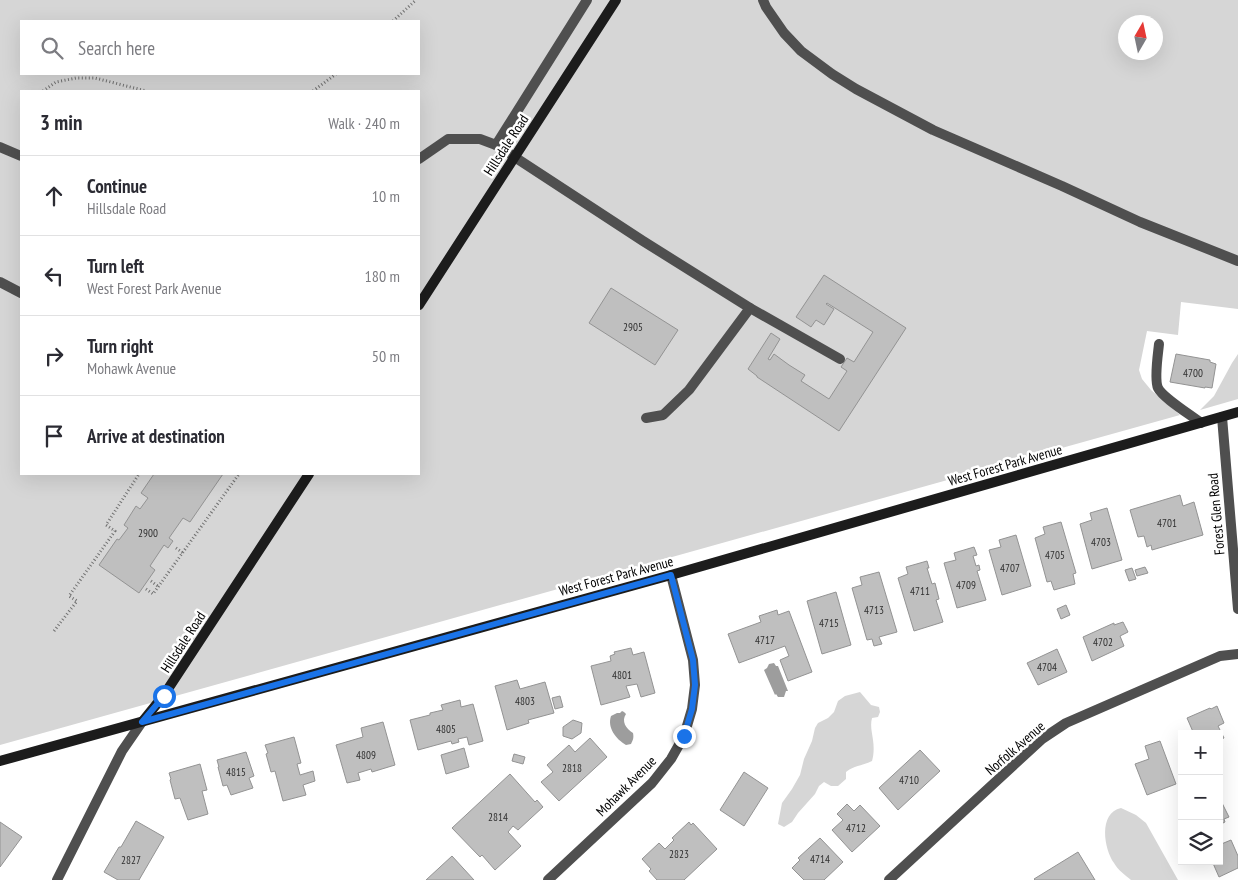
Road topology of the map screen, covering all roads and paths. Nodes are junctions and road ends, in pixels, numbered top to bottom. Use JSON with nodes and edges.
{"nodes":[{"id":1,"x":416,"y":0,"type":"edge"},
{"id":2,"x":587,"y":0,"type":"edge"},
{"id":3,"x":616,"y":0,"type":"edge"},
{"id":4,"x":763,"y":0,"type":"edge"},
{"id":5,"x":394,"y":20,"type":"edge"},
{"id":6,"x":335,"y":75,"type":"edge"},
{"id":7,"x":44,"y":90,"type":"edge"},
{"id":8,"x":142,"y":90,"type":"edge"},
{"id":9,"x":314,"y":90,"type":"edge"},
{"id":10,"x":496,"y":145,"type":"junction"},
{"id":11,"x":0,"y":147,"type":"edge"},
{"id":12,"x":20,"y":156,"type":"edge"},
{"id":13,"x":514,"y":157,"type":"junction"},
{"id":14,"x":420,"y":158,"type":"edge"},
{"id":15,"x":1238,"y":261,"type":"edge"},
{"id":16,"x":0,"y":282,"type":"edge"},
{"id":17,"x":20,"y":292,"type":"edge"},
{"id":18,"x":420,"y":303,"type":"edge"},
{"id":19,"x":750,"y":308,"type":"junction"},
{"id":20,"x":1159,"y":344,"type":"dead end"},
{"id":21,"x":840,"y":359,"type":"dead end"},
{"id":22,"x":1238,"y":412,"type":"edge"},
{"id":23,"x":1222,"y":417,"type":"junction"},
{"id":24,"x":646,"y":418,"type":"dead end"},
{"id":25,"x":1201,"y":423,"type":"junction"},
{"id":26,"x":138,"y":475,"type":"edge"},
{"id":27,"x":238,"y":475,"type":"edge"},
{"id":28,"x":308,"y":475,"type":"edge"},
{"id":29,"x":176,"y":548,"type":"dead end"},
{"id":30,"x":183,"y":553,"type":"junction"},
{"id":31,"x":671,"y":575,"type":"junction"},
{"id":32,"x":151,"y":581,"type":"dead end"},
{"id":33,"x":159,"y":587,"type":"junction"},
{"id":34,"x":146,"y":589,"type":"dead end"},
{"id":35,"x":1238,"y":609,"type":"edge"},
{"id":36,"x":54,"y":631,"type":"dead end"},
{"id":37,"x":1238,"y":654,"type":"edge"},
{"id":38,"x":142,"y":722,"type":"junction"},
{"id":39,"x":0,"y":761,"type":"edge"},
{"id":40,"x":57,"y":880,"type":"edge"},
{"id":41,"x":548,"y":880,"type":"edge"},
{"id":42,"x":889,"y":880,"type":"edge"}],
"edges":[{"from":1,"to":5,"type":"path"},
{"from":2,"to":10,"type":"street"},
{"from":3,"to":13,"type":"main road","name":"Hillsdale Road"},
{"from":4,"to":15,"type":"street"},
{"from":6,"to":9,"type":"path"},
{"from":7,"to":8,"type":"path"},
{"from":10,"to":13,"type":"street"},
{"from":10,"to":14,"type":"street"},
{"from":11,"to":12,"type":"street"},
{"from":13,"to":18,"type":"main road","name":"Hillsdale Road"},
{"from":13,"to":19,"type":"street"},
{"from":16,"to":17,"type":"street"},
{"from":19,"to":21,"type":"street"},
{"from":19,"to":24,"type":"street"},
{"from":20,"to":25,"type":"street"},
{"from":22,"to":23,"type":"main road","name":"West Forest Park Avenue"},
{"from":23,"to":25,"type":"main road","name":"West Forest Park Avenue"},
{"from":23,"to":35,"type":"street","name":"Forest Glen Road"},
{"from":25,"to":31,"type":"main road","name":"West Forest Park Avenue"},
{"from":26,"to":36,"type":"path"},
{"from":27,"to":30,"type":"path"},
{"from":28,"to":38,"type":"main road","name":"Hillsdale Road"},
{"from":29,"to":30,"type":"path"},
{"from":30,"to":33,"type":"path"},
{"from":31,"to":38,"type":"main road","name":"West Forest Park Avenue"},
{"from":31,"to":41,"type":"street","name":"Mohawk Avenue"},
{"from":32,"to":33,"type":"path"},
{"from":33,"to":34,"type":"path"},
{"from":37,"to":42,"type":"street","name":"Norfolk Avenue"},
{"from":38,"to":39,"type":"main road","name":"West Forest Park Avenue"},
{"from":38,"to":40,"type":"street","name":"Hillsdale Road"}]}
